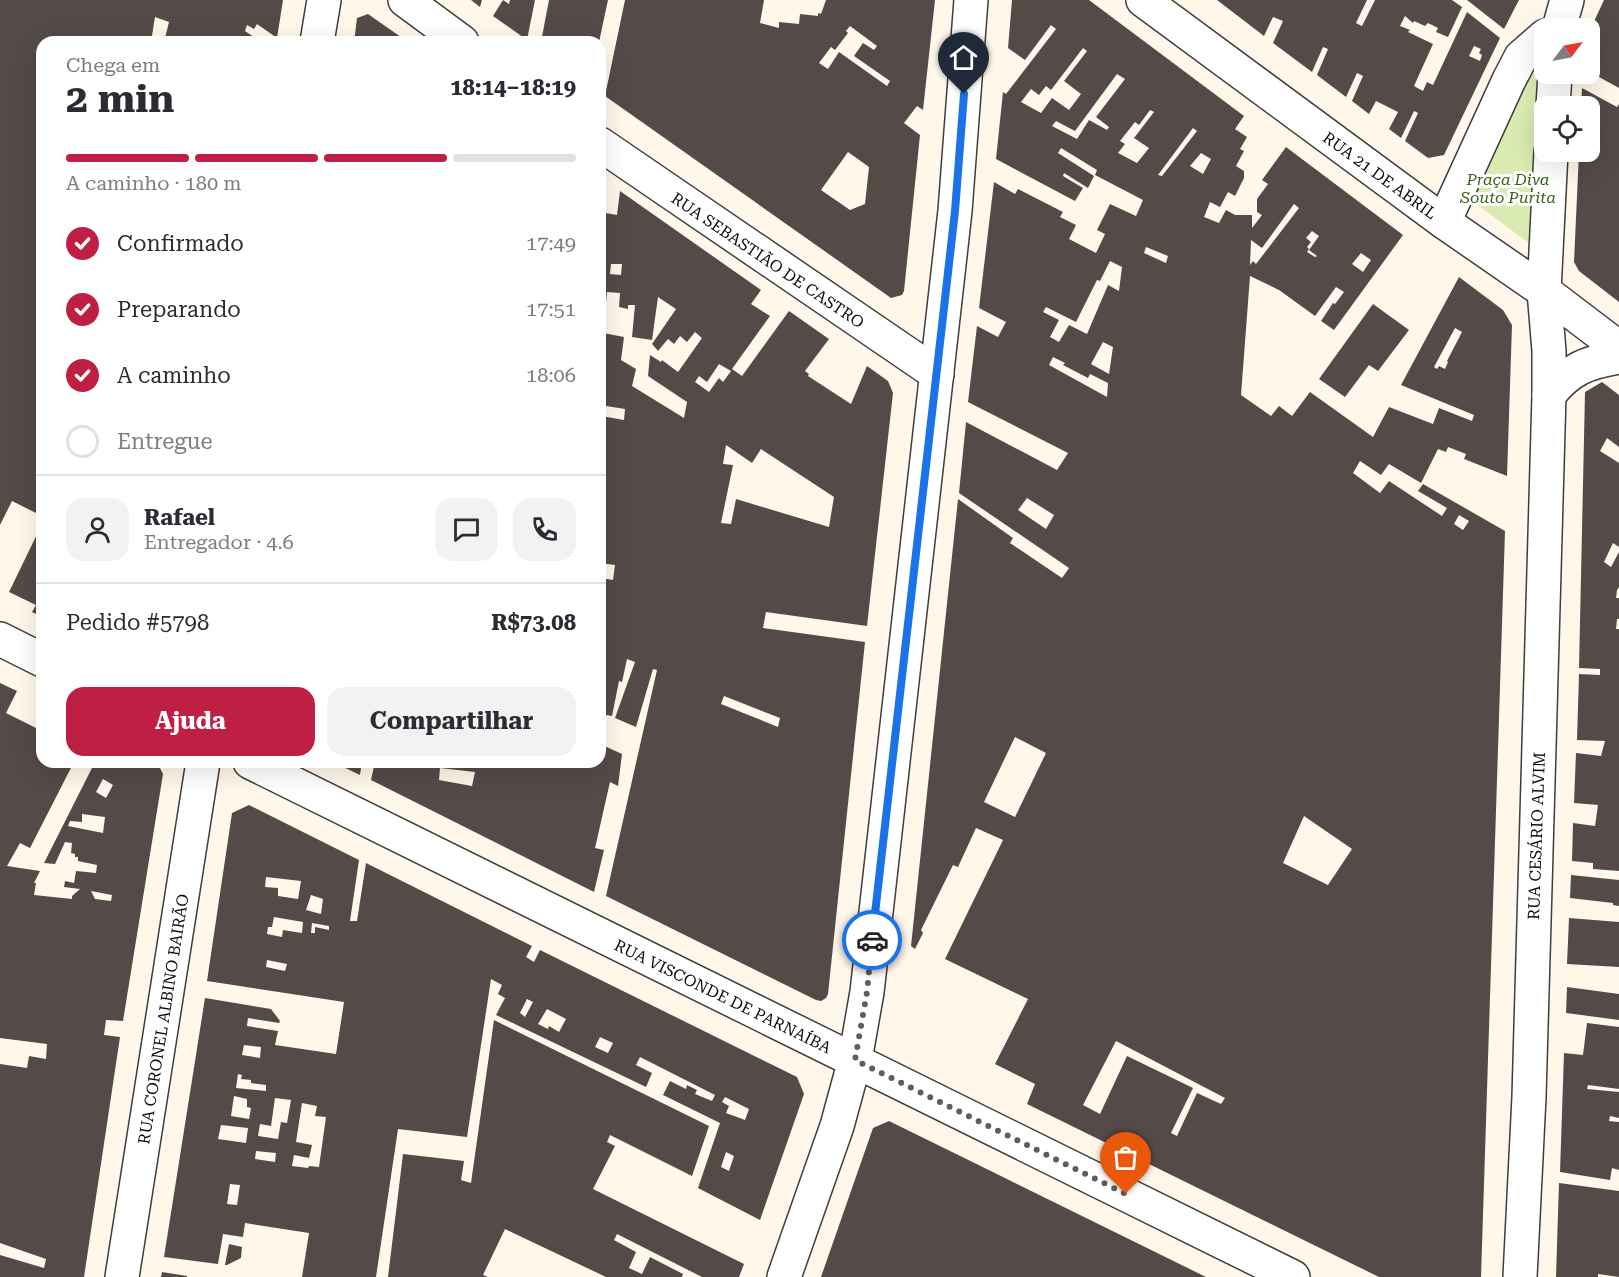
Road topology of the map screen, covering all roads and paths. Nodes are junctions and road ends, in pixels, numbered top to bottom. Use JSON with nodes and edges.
{"nodes":[{"id":1,"x":324,"y":0,"type":"edge"},
{"id":2,"x":405,"y":0,"type":"edge"},
{"id":3,"x":971,"y":0,"type":"edge"},
{"id":4,"x":1143,"y":0,"type":"edge"},
{"id":5,"x":318,"y":36,"type":"edge"},
{"id":6,"x":454,"y":36,"type":"edge"},
{"id":7,"x":1534,"y":45,"type":"edge"},
{"id":8,"x":606,"y":148,"type":"edge"},
{"id":9,"x":1550,"y":162,"type":"edge"},
{"id":10,"x":1444,"y":222,"type":"junction"},
{"id":11,"x":1544,"y":291,"type":"junction"},
{"id":12,"x":1619,"y":348,"type":"edge"},
{"id":13,"x":1619,"y":357,"type":"edge"},
{"id":14,"x":937,"y":374,"type":"junction"},
{"id":15,"x":1549,"y":395,"type":"junction"},
{"id":16,"x":0,"y":639,"type":"edge"},
{"id":17,"x":36,"y":657,"type":"edge"},
{"id":18,"x":202,"y":768,"type":"edge"},
{"id":19,"x":262,"y":768,"type":"edge"},
{"id":20,"x":855,"y":1060,"type":"junction"},
{"id":21,"x":122,"y":1277,"type":"edge"},
{"id":22,"x":784,"y":1277,"type":"edge"},
{"id":23,"x":1293,"y":1277,"type":"edge"},
{"id":24,"x":1520,"y":1277,"type":"edge"}],
"edges":[{"from":1,"to":5,"type":"street"},
{"from":2,"to":6,"type":"street"},
{"from":3,"to":14,"type":"street"},
{"from":4,"to":10,"type":"street","name":"RUA 21 DE ABRIL"},
{"from":7,"to":10,"type":"street"},
{"from":8,"to":14,"type":"street","name":"RUA SEBASTIÃO DE CASTRO"},
{"from":9,"to":11,"type":"street","name":"RUA CESÁRIO ALVIM"},
{"from":10,"to":11,"type":"street","name":"RUA 21 DE ABRIL"},
{"from":11,"to":12,"type":"street","name":"RUA 21 DE ABRIL"},
{"from":11,"to":15,"type":"street","name":"RUA CESÁRIO ALVIM"},
{"from":13,"to":15,"type":"street"},
{"from":14,"to":20,"type":"street"},
{"from":15,"to":24,"type":"street","name":"RUA CESÁRIO ALVIM"},
{"from":16,"to":17,"type":"street"},
{"from":18,"to":21,"type":"street","name":"RUA CORONEL ALBINO BAIRÃO"},
{"from":19,"to":20,"type":"street","name":"RUA VISCONDE DE PARNAÍBA"},
{"from":20,"to":22,"type":"street"},
{"from":20,"to":23,"type":"street","name":"RUA VISCONDE DE PARNAÍBA"}]}
